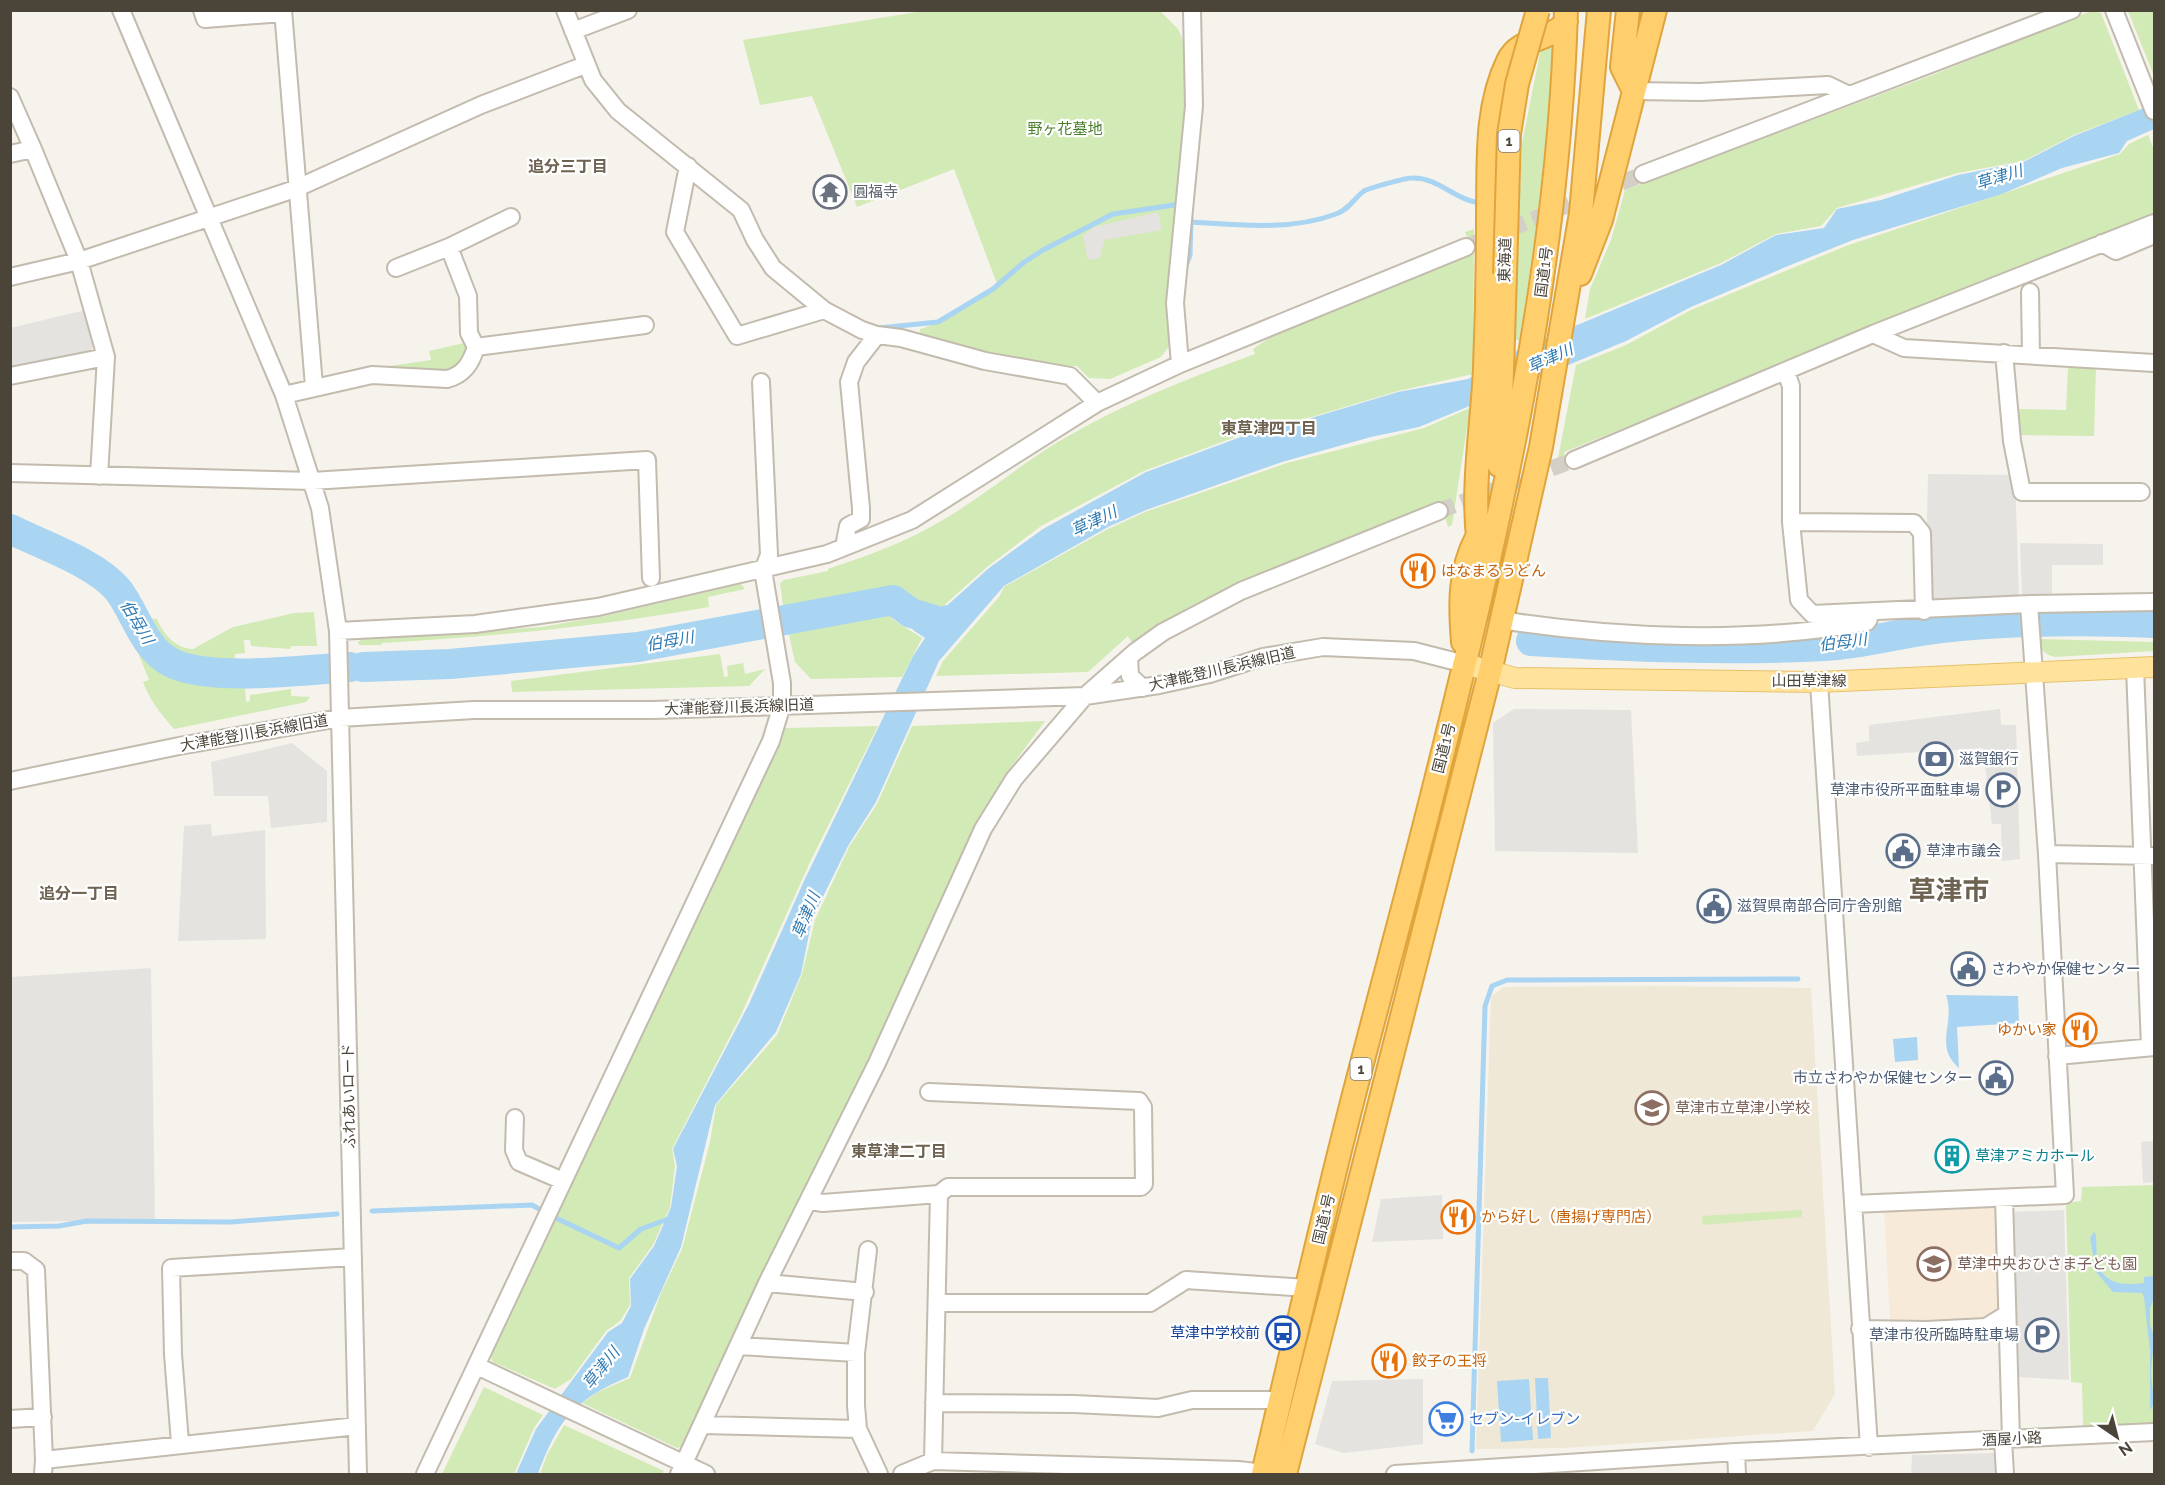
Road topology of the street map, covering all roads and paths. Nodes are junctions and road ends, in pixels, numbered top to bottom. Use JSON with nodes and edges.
{"nodes":[{"id":1,"x":121,"y":10,"type":"edge"},
{"id":2,"x":202,"y":10,"type":"edge"},
{"id":3,"x":565,"y":10,"type":"edge"},
{"id":4,"x":628,"y":10,"type":"edge"},
{"id":5,"x":1192,"y":10,"type":"edge"},
{"id":6,"x":1538,"y":10,"type":"edge"},
{"id":7,"x":1599,"y":10,"type":"edge"},
{"id":8,"x":1629,"y":10,"type":"edge"},
{"id":9,"x":1655,"y":10,"type":"edge"},
{"id":10,"x":2072,"y":10,"type":"edge"},
{"id":11,"x":2114,"y":10,"type":"edge"},
{"id":12,"x":283,"y":12,"type":"edge"},
{"id":13,"x":1566,"y":16,"type":"edge"},
{"id":14,"x":573,"y":31,"type":"junction"},
{"id":15,"x":585,"y":65,"type":"junction"},
{"id":16,"x":1634,"y":91,"type":"junction"},
{"id":17,"x":1849,"y":95,"type":"junction"},
{"id":18,"x":10,"y":97,"type":"edge"},
{"id":19,"x":2154,"y":111,"type":"edge"},
{"id":20,"x":33,"y":149,"type":"junction"},
{"id":21,"x":10,"y":154,"type":"edge"},
{"id":22,"x":688,"y":166,"type":"junction"},
{"id":23,"x":1643,"y":174,"type":"tunnel mouth"},
{"id":24,"x":296,"y":189,"type":"junction"},
{"id":25,"x":210,"y":217,"type":"junction"},
{"id":26,"x":511,"y":217,"type":"dead end"},
{"id":27,"x":2154,"y":223,"type":"edge"},
{"id":28,"x":2154,"y":235,"type":"edge"},
{"id":29,"x":2102,"y":243,"type":"junction"},
{"id":30,"x":449,"y":247,"type":"junction"},
{"id":31,"x":1466,"y":247,"type":"tunnel mouth"},
{"id":32,"x":79,"y":261,"type":"junction"},
{"id":33,"x":396,"y":268,"type":"dead end"},
{"id":34,"x":10,"y":277,"type":"edge"},
{"id":35,"x":2030,"y":292,"type":"dead end"},
{"id":36,"x":1568,"y":300,"type":"junction"},
{"id":37,"x":824,"y":309,"type":"junction"},
{"id":38,"x":645,"y":325,"type":"dead end"},
{"id":39,"x":1873,"y":334,"type":"junction"},
{"id":40,"x":877,"y":335,"type":"junction"},
{"id":41,"x":476,"y":347,"type":"junction"},
{"id":42,"x":2004,"y":353,"type":"junction"},
{"id":43,"x":2031,"y":355,"type":"junction"},
{"id":44,"x":106,"y":357,"type":"junction"},
{"id":45,"x":2154,"y":363,"type":"edge"},
{"id":46,"x":1180,"y":364,"type":"junction"},
{"id":47,"x":1786,"y":372,"type":"junction"},
{"id":48,"x":10,"y":376,"type":"edge"},
{"id":49,"x":761,"y":382,"type":"dead end"},
{"id":50,"x":314,"y":386,"type":"junction"},
{"id":51,"x":284,"y":395,"type":"junction"},
{"id":52,"x":1097,"y":403,"type":"junction"},
{"id":53,"x":1574,"y":460,"type":"tunnel mouth"},
{"id":54,"x":1504,"y":465,"type":"junction"},
{"id":55,"x":10,"y":473,"type":"edge"},
{"id":56,"x":99,"y":476,"type":"junction"},
{"id":57,"x":312,"y":480,"type":"junction"},
{"id":58,"x":2141,"y":492,"type":"dead end"},
{"id":59,"x":1439,"y":512,"type":"tunnel mouth"},
{"id":60,"x":1498,"y":514,"type":"junction"},
{"id":61,"x":1791,"y":522,"type":"junction"},
{"id":62,"x":1476,"y":538,"type":"junction"},
{"id":63,"x":844,"y":547,"type":"junction"},
{"id":64,"x":763,"y":570,"type":"junction"},
{"id":65,"x":1485,"y":575,"type":"junction"},
{"id":66,"x":651,"y":578,"type":"dead end"},
{"id":67,"x":2154,"y":602,"type":"edge"},
{"id":68,"x":1924,"y":611,"type":"junction"},
{"id":69,"x":1873,"y":613,"type":"junction"},
{"id":70,"x":2030,"y":616,"type":"junction"},
{"id":71,"x":1501,"y":620,"type":"junction"},
{"id":72,"x":338,"y":637,"type":"junction"},
{"id":73,"x":1129,"y":657,"type":"junction"},
{"id":74,"x":1465,"y":664,"type":"junction"},
{"id":75,"x":2145,"y":668,"type":"edge"},
{"id":76,"x":1490,"y":672,"type":"junction"},
{"id":77,"x":2034,"y":673,"type":"junction"},
{"id":78,"x":1819,"y":682,"type":"junction"},
{"id":79,"x":1143,"y":688,"type":"junction"},
{"id":80,"x":1085,"y":696,"type":"junction"},
{"id":81,"x":782,"y":705,"type":"junction"},
{"id":82,"x":340,"y":718,"type":"junction"},
{"id":83,"x":10,"y":781,"type":"edge"},
{"id":84,"x":2047,"y":854,"type":"junction"},
{"id":85,"x":2148,"y":856,"type":"edge"},
{"id":86,"x":2152,"y":1047,"type":"edge"},
{"id":87,"x":2057,"y":1056,"type":"junction"},
{"id":88,"x":929,"y":1092,"type":"dead end"},
{"id":89,"x":514,"y":1118,"type":"dead end"},
{"id":90,"x":563,"y":1181,"type":"junction"},
{"id":91,"x":939,"y":1194,"type":"junction"},
{"id":92,"x":2004,"y":1198,"type":"junction"},
{"id":93,"x":810,"y":1201,"type":"junction"},
{"id":94,"x":1853,"y":1204,"type":"junction"},
{"id":95,"x":868,"y":1250,"type":"dead end"},
{"id":96,"x":352,"y":1257,"type":"junction"},
{"id":97,"x":10,"y":1262,"type":"edge"},
{"id":98,"x":767,"y":1283,"type":"junction"},
{"id":99,"x":1307,"y":1288,"type":"junction"},
{"id":100,"x":865,"y":1292,"type":"junction"},
{"id":101,"x":938,"y":1303,"type":"junction"},
{"id":102,"x":2007,"y":1314,"type":"junction"},
{"id":103,"x":1860,"y":1329,"type":"junction"},
{"id":104,"x":739,"y":1346,"type":"junction"},
{"id":105,"x":856,"y":1353,"type":"junction"},
{"id":106,"x":477,"y":1366,"type":"junction"},
{"id":107,"x":1280,"y":1400,"type":"junction"},
{"id":108,"x":934,"y":1403,"type":"junction"},
{"id":109,"x":43,"y":1417,"type":"junction"},
{"id":110,"x":10,"y":1419,"type":"edge"},
{"id":111,"x":703,"y":1425,"type":"junction"},
{"id":112,"x":357,"y":1426,"type":"junction"},
{"id":113,"x":858,"y":1429,"type":"junction"},
{"id":114,"x":2154,"y":1432,"type":"edge"},
{"id":115,"x":2007,"y":1440,"type":"junction"},
{"id":116,"x":180,"y":1443,"type":"junction"},
{"id":117,"x":1869,"y":1447,"type":"junction"},
{"id":118,"x":1736,"y":1452,"type":"junction"},
{"id":119,"x":933,"y":1461,"type":"junction"},
{"id":120,"x":679,"y":1465,"type":"edge"},
{"id":121,"x":44,"y":1467,"type":"edge"},
{"id":122,"x":912,"y":1473,"type":"edge"},
{"id":123,"x":358,"y":1474,"type":"edge"},
{"id":124,"x":425,"y":1474,"type":"edge"},
{"id":125,"x":706,"y":1474,"type":"edge"},
{"id":126,"x":879,"y":1474,"type":"edge"},
{"id":127,"x":1272,"y":1474,"type":"edge"},
{"id":128,"x":1395,"y":1474,"type":"edge"},
{"id":129,"x":1737,"y":1474,"type":"edge"},
{"id":130,"x":2005,"y":1474,"type":"edge"}],
"edges":[{"from":1,"to":25,"type":"street","name":"ふれあいロード"},
{"from":2,"to":12,"type":"street"},
{"from":3,"to":14,"type":"street"},
{"from":4,"to":14,"type":"street"},
{"from":5,"to":46,"type":"street"},
{"from":6,"to":54,"type":"highway","name":"東海道","number":"1","bridge":true},
{"from":7,"to":36,"type":"highway","number":"1"},
{"from":8,"to":16,"type":"highway"},
{"from":9,"to":16,"type":"highway","number":"1"},
{"from":10,"to":17,"type":"street"},
{"from":11,"to":19,"type":"street"},
{"from":12,"to":24,"type":"street"},
{"from":13,"to":54,"type":"highway","name":"国道1号","number":"1"},
{"from":13,"to":62,"type":"highway"},
{"from":14,"to":15,"type":"street"},
{"from":15,"to":22,"type":"street"},
{"from":15,"to":24,"type":"street"},
{"from":16,"to":17,"type":"street"},
{"from":16,"to":36,"type":"highway","number":"1"},
{"from":17,"to":23,"type":"street"},
{"from":18,"to":20,"type":"street"},
{"from":20,"to":21,"type":"street"},
{"from":20,"to":32,"type":"street"},
{"from":22,"to":37,"type":"street"},
{"from":22,"to":37,"type":"street"},
{"from":24,"to":25,"type":"street"},
{"from":24,"to":50,"type":"street"},
{"from":25,"to":32,"type":"street"},
{"from":25,"to":51,"type":"street","name":"ふれあいロード"},
{"from":26,"to":30,"type":"street"},
{"from":27,"to":29,"type":"street"},
{"from":28,"to":29,"type":"street"},
{"from":29,"to":39,"type":"street"},
{"from":30,"to":33,"type":"street"},
{"from":30,"to":41,"type":"street"},
{"from":31,"to":46,"type":"street"},
{"from":32,"to":34,"type":"street"},
{"from":32,"to":44,"type":"street"},
{"from":35,"to":43,"type":"street"},
{"from":36,"to":71,"type":"highway","name":"国道1号","number":"1"},
{"from":37,"to":40,"type":"street"},
{"from":38,"to":41,"type":"street"},
{"from":39,"to":42,"type":"street"},
{"from":39,"to":47,"type":"street"},
{"from":40,"to":52,"type":"street"},
{"from":40,"to":63,"type":"street"},
{"from":41,"to":50,"type":"street"},
{"from":42,"to":43,"type":"street"},
{"from":42,"to":58,"type":"street"},
{"from":43,"to":45,"type":"street"},
{"from":44,"to":48,"type":"street"},
{"from":44,"to":56,"type":"street"},
{"from":46,"to":52,"type":"street"},
{"from":47,"to":53,"type":"street"},
{"from":47,"to":61,"type":"street"},
{"from":49,"to":64,"type":"street"},
{"from":50,"to":51,"type":"street"},
{"from":51,"to":57,"type":"street","name":"ふれあいロード"},
{"from":52,"to":63,"type":"street"},
{"from":54,"to":60,"type":"highway","name":"東海道","number":"1"},
{"from":55,"to":56,"type":"street"},
{"from":56,"to":57,"type":"street"},
{"from":57,"to":66,"type":"street"},
{"from":57,"to":72,"type":"street","name":"ふれあいロード"},
{"from":59,"to":73,"type":"street"},
{"from":60,"to":62,"type":"highway"},
{"from":60,"to":65,"type":"highway","name":"国道1号","number":"1"},
{"from":61,"to":68,"type":"street"},
{"from":61,"to":69,"type":"street"},
{"from":62,"to":65,"type":"highway"},
{"from":62,"to":74,"type":"highway"},
{"from":63,"to":64,"type":"street"},
{"from":64,"to":72,"type":"street"},
{"from":64,"to":81,"type":"street"},
{"from":65,"to":74,"type":"highway","name":"国道1号","number":"1"},
{"from":67,"to":70,"type":"street"},
{"from":68,"to":69,"type":"street"},
{"from":68,"to":70,"type":"street"},
{"from":69,"to":71,"type":"street"},
{"from":70,"to":77,"type":"street"},
{"from":71,"to":76,"type":"highway","name":"国道1号","number":"1"},
{"from":72,"to":82,"type":"street","name":"ふれあいロード"},
{"from":73,"to":79,"type":"street"},
{"from":73,"to":80,"type":"street"},
{"from":74,"to":76,"type":"main road","name":"山田草津線"},
{"from":74,"to":79,"type":"street","name":"大津能登川長浜線旧道"},
{"from":74,"to":99,"type":"highway","name":"国道1号","number":"1"},
{"from":75,"to":77,"type":"main road","name":"山田草津線"},
{"from":75,"to":85,"type":"street"},
{"from":76,"to":78,"type":"main road","name":"山田草津線"},
{"from":76,"to":127,"type":"highway","name":"国道1号","number":"1"},
{"from":77,"to":78,"type":"main road","name":"山田草津線"},
{"from":77,"to":84,"type":"street"},
{"from":78,"to":94,"type":"street"},
{"from":79,"to":80,"type":"street","name":"大津能登川長浜線旧道"},
{"from":80,"to":81,"type":"street","name":"大津能登川長浜線旧道"},
{"from":80,"to":93,"type":"street"},
{"from":81,"to":82,"type":"street","name":"大津能登川長浜線旧道"},
{"from":81,"to":90,"type":"street"},
{"from":82,"to":83,"type":"street","name":"大津能登川長浜線旧道"},
{"from":82,"to":96,"type":"street","name":"ふれあいロード"},
{"from":84,"to":85,"type":"street"},
{"from":84,"to":87,"type":"street"},
{"from":85,"to":86,"type":"street"},
{"from":86,"to":87,"type":"street"},
{"from":87,"to":92,"type":"street"},
{"from":88,"to":91,"type":"street"},
{"from":89,"to":90,"type":"street"},
{"from":90,"to":106,"type":"street"},
{"from":91,"to":93,"type":"street"},
{"from":91,"to":101,"type":"street"},
{"from":92,"to":94,"type":"street"},
{"from":92,"to":102,"type":"street"},
{"from":93,"to":98,"type":"street"},
{"from":94,"to":103,"type":"street"},
{"from":95,"to":100,"type":"street"},
{"from":96,"to":112,"type":"street","name":"ふれあいロード"},
{"from":96,"to":116,"type":"street"},
{"from":97,"to":109,"type":"street"},
{"from":98,"to":100,"type":"street"},
{"from":98,"to":104,"type":"street"},
{"from":99,"to":101,"type":"street"},
{"from":99,"to":107,"type":"highway","name":"国道1号","number":"1"},
{"from":100,"to":105,"type":"street"},
{"from":101,"to":108,"type":"street"},
{"from":102,"to":103,"type":"street"},
{"from":102,"to":115,"type":"street"},
{"from":103,"to":117,"type":"street"},
{"from":104,"to":105,"type":"street"},
{"from":104,"to":111,"type":"street"},
{"from":105,"to":113,"type":"street"},
{"from":106,"to":120,"type":"street"},
{"from":106,"to":124,"type":"street"},
{"from":107,"to":108,"type":"street"},
{"from":107,"to":127,"type":"highway","name":"国道1号","number":"1"},
{"from":108,"to":119,"type":"street"},
{"from":109,"to":110,"type":"street"},
{"from":109,"to":121,"type":"street"},
{"from":111,"to":113,"type":"street"},
{"from":111,"to":120,"type":"street"},
{"from":112,"to":116,"type":"street"},
{"from":112,"to":123,"type":"street","name":"ふれあいロード"},
{"from":113,"to":126,"type":"street"},
{"from":114,"to":115,"type":"street","name":"酒屋小路"},
{"from":115,"to":117,"type":"street","name":"酒屋小路"},
{"from":115,"to":130,"type":"street"},
{"from":116,"to":121,"type":"street"},
{"from":117,"to":118,"type":"street","name":"酒屋小路"},
{"from":118,"to":128,"type":"street","name":"酒屋小路"},
{"from":118,"to":129,"type":"street"},
{"from":119,"to":122,"type":"street"},
{"from":119,"to":127,"type":"street"},
{"from":120,"to":125,"type":"street"}]}
